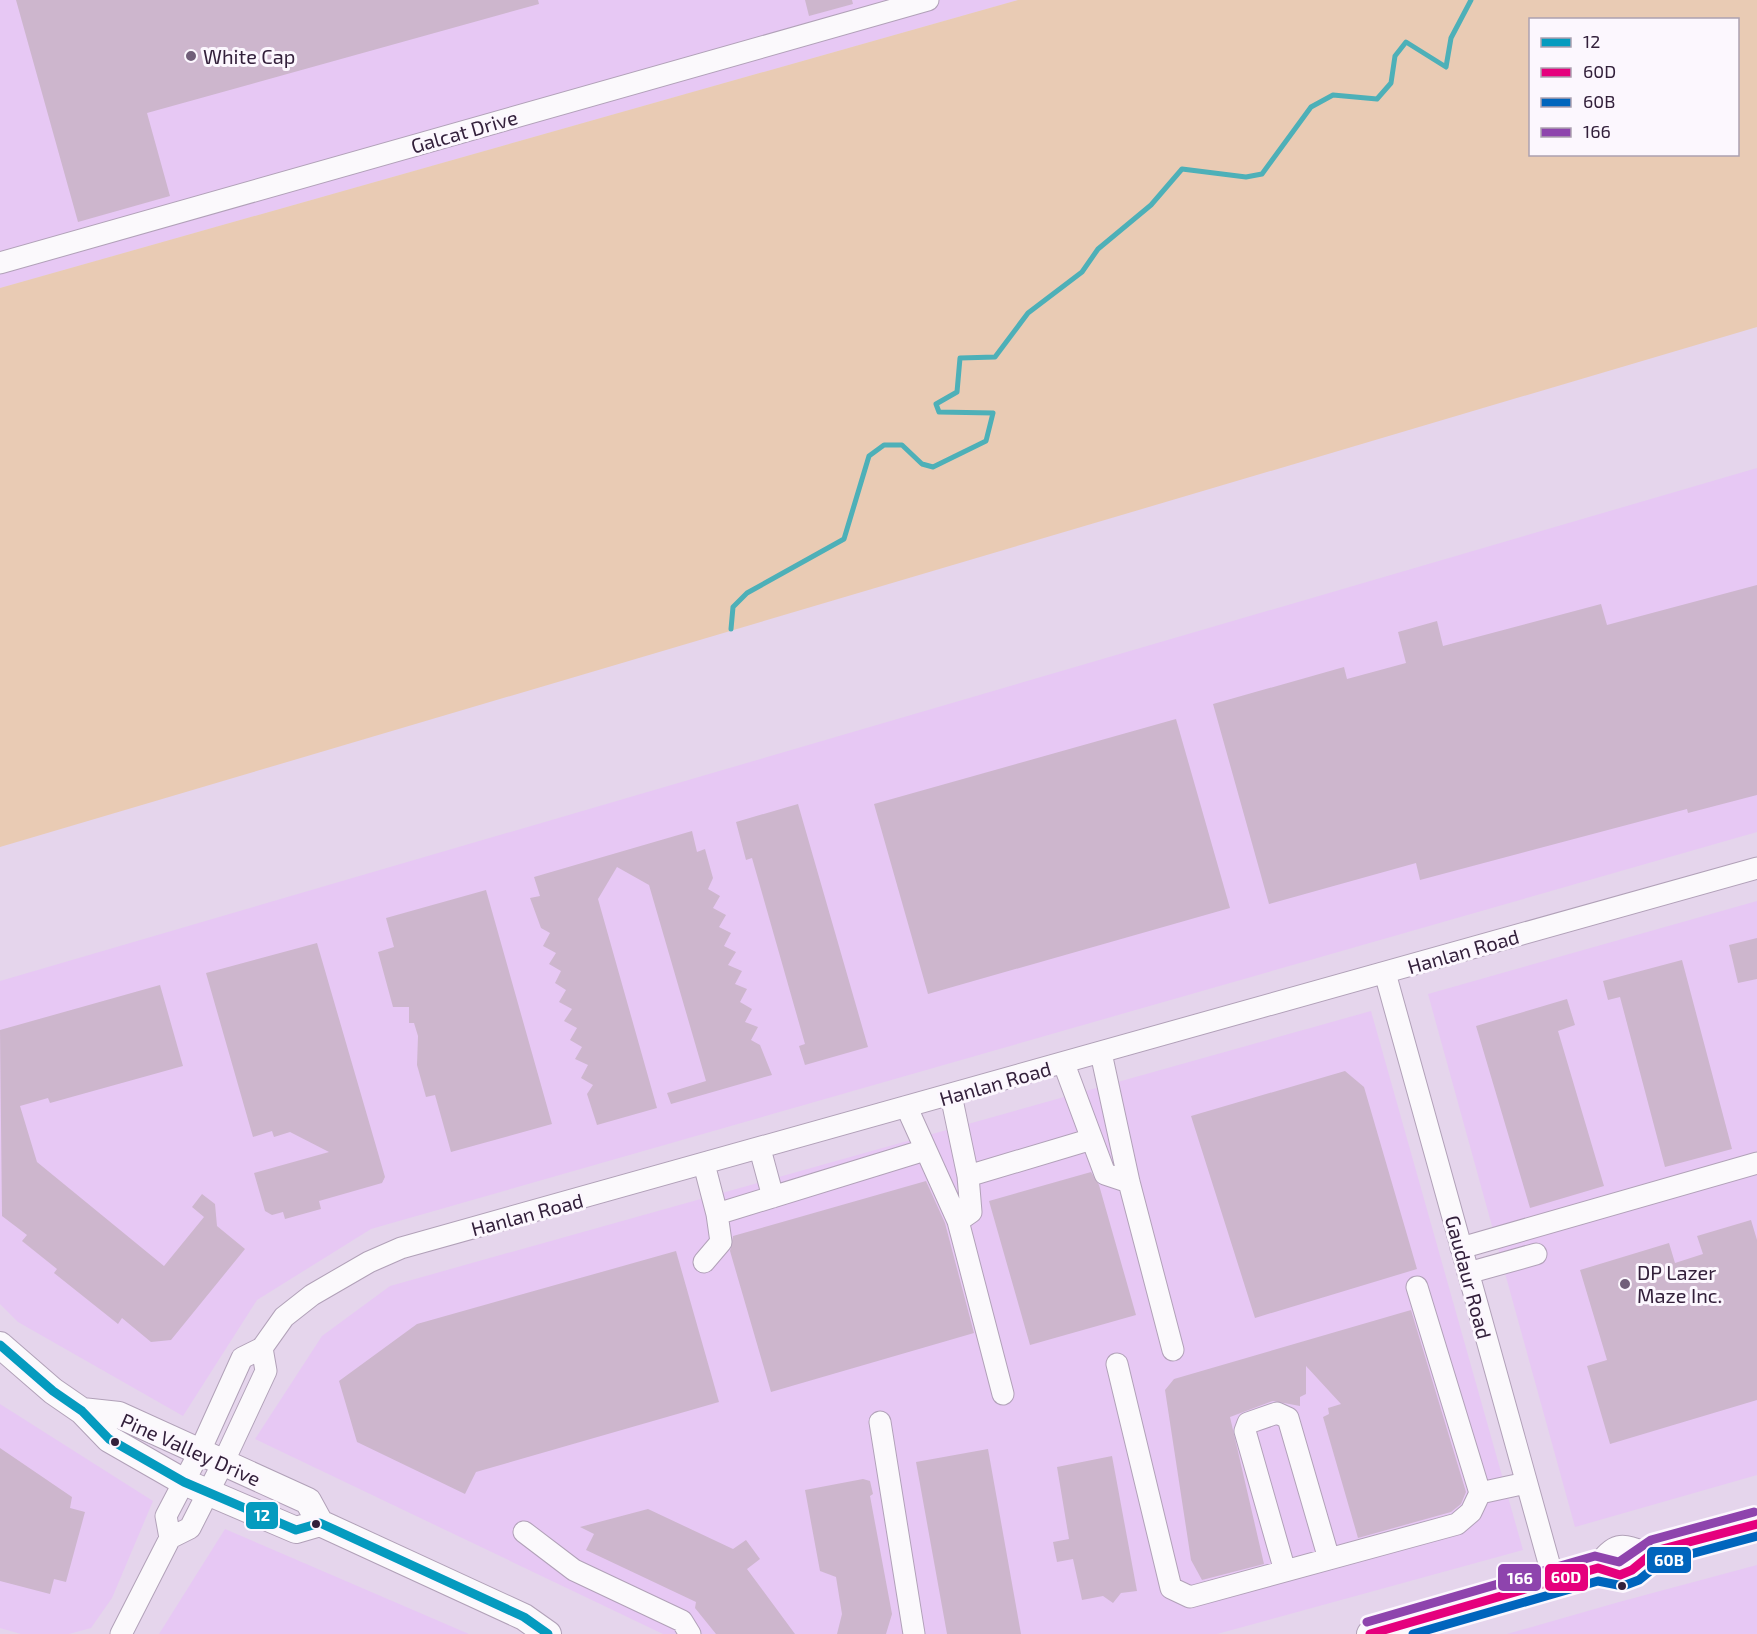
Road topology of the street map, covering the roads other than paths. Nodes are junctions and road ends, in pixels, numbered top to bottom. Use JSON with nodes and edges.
{"nodes":[{"id":1,"x":928,"y":0,"type":"edge"},
{"id":2,"x":0,"y":263,"type":"edge"},
{"id":3,"x":1757,"y":868,"type":"edge"},
{"id":4,"x":1385,"y":973,"type":"junction"},
{"id":5,"x":1101,"y":1053,"type":"junction"},
{"id":6,"x":1064,"y":1064,"type":"junction"},
{"id":7,"x":951,"y":1095,"type":"junction"},
{"id":8,"x":907,"y":1108,"type":"junction"},
{"id":9,"x":1092,"y":1139,"type":"junction"},
{"id":10,"x":760,"y":1149,"type":"junction"},
{"id":11,"x":925,"y":1150,"type":"junction"},
{"id":12,"x":1757,"y":1163,"type":"edge"},
{"id":13,"x":704,"y":1164,"type":"junction"},
{"id":14,"x":968,"y":1176,"type":"junction"},
{"id":15,"x":1129,"y":1182,"type":"junction"},
{"id":16,"x":773,"y":1197,"type":"junction"},
{"id":17,"x":717,"y":1214,"type":"junction"},
{"id":18,"x":958,"y":1221,"type":"junction"},
{"id":19,"x":1461,"y":1248,"type":"junction"},
{"id":20,"x":1536,"y":1254,"type":"dead end"},
{"id":21,"x":704,"y":1262,"type":"dead end"},
{"id":22,"x":1468,"y":1273,"type":"junction"},
{"id":23,"x":1417,"y":1287,"type":"dead end"},
{"id":24,"x":0,"y":1345,"type":"edge"},
{"id":25,"x":262,"y":1348,"type":"junction"},
{"id":26,"x":1173,"y":1350,"type":"dead end"},
{"id":27,"x":1117,"y":1364,"type":"dead end"},
{"id":28,"x":1003,"y":1394,"type":"dead end"},
{"id":29,"x":82,"y":1411,"type":"junction"},
{"id":30,"x":880,"y":1422,"type":"dead end"},
{"id":31,"x":199,"y":1453,"type":"junction"},
{"id":32,"x":223,"y":1463,"type":"junction"},
{"id":33,"x":184,"y":1482,"type":"junction"},
{"id":34,"x":1526,"y":1483,"type":"junction"},
{"id":35,"x":208,"y":1492,"type":"junction"},
{"id":36,"x":1480,"y":1493,"type":"junction"},
{"id":37,"x":320,"y":1523,"type":"junction"},
{"id":38,"x":1757,"y":1524,"type":"edge"},
{"id":39,"x":524,"y":1532,"type":"dead end"},
{"id":40,"x":170,"y":1538,"type":"junction"},
{"id":41,"x":1329,"y":1558,"type":"junction"},
{"id":42,"x":1285,"y":1571,"type":"junction"},
{"id":43,"x":1554,"y":1581,"type":"junction"},
{"id":44,"x":122,"y":1634,"type":"edge"},
{"id":45,"x":548,"y":1634,"type":"edge"},
{"id":46,"x":690,"y":1634,"type":"edge"},
{"id":47,"x":914,"y":1634,"type":"edge"},
{"id":48,"x":1370,"y":1634,"type":"edge"}],
"edges":[{"from":1,"to":2,"type":"street","name":"Galcat Drive"},
{"from":3,"to":4,"type":"street","name":"Hanlan Road"},
{"from":4,"to":5,"type":"street","name":"Hanlan Road"},
{"from":4,"to":19,"type":"street","name":"Gaudaur Road"},
{"from":5,"to":6,"type":"street","name":"Hanlan Road"},
{"from":5,"to":15,"type":"street"},
{"from":6,"to":7,"type":"street","name":"Hanlan Road"},
{"from":6,"to":9,"type":"street"},
{"from":7,"to":8,"type":"street","name":"Hanlan Road"},
{"from":7,"to":14,"type":"street"},
{"from":8,"to":10,"type":"street","name":"Hanlan Road"},
{"from":8,"to":11,"type":"street"},
{"from":9,"to":14,"type":"street"},
{"from":9,"to":15,"type":"street"},
{"from":10,"to":13,"type":"street","name":"Hanlan Road"},
{"from":10,"to":16,"type":"street"},
{"from":11,"to":16,"type":"street"},
{"from":11,"to":18,"type":"street"},
{"from":12,"to":19,"type":"street"},
{"from":13,"to":17,"type":"street"},
{"from":13,"to":25,"type":"street","name":"Hanlan Road"},
{"from":14,"to":18,"type":"street"},
{"from":15,"to":26,"type":"street"},
{"from":16,"to":17,"type":"street"},
{"from":17,"to":21,"type":"street"},
{"from":18,"to":28,"type":"street"},
{"from":19,"to":22,"type":"street","name":"Gaudaur Road"},
{"from":20,"to":22,"type":"street"},
{"from":22,"to":34,"type":"street","name":"Gaudaur Road"},
{"from":23,"to":36,"type":"street"},
{"from":24,"to":29,"type":"main road","name":"Pine Valley Drive"},
{"from":25,"to":31,"type":"street","name":"Hanlan Road"},
{"from":25,"to":32,"type":"street"},
{"from":27,"to":42,"type":"street"},
{"from":29,"to":31,"type":"main road","name":"Pine Valley Drive"},
{"from":29,"to":33,"type":"main road","name":"Pine Valley Drive"},
{"from":30,"to":47,"type":"street"},
{"from":31,"to":32,"type":"main road","name":"Pine Valley Drive"},
{"from":31,"to":33,"type":"street","name":"Hanlan Road"},
{"from":32,"to":35,"type":"street"},
{"from":32,"to":37,"type":"main road","name":"Pine Valley Drive"},
{"from":33,"to":35,"type":"main road","name":"Pine Valley Drive"},
{"from":33,"to":40,"type":"street","name":"Hanlan Road"},
{"from":34,"to":36,"type":"street"},
{"from":34,"to":43,"type":"street","name":"Gaudaur Road"},
{"from":35,"to":37,"type":"main road","name":"Pine Valley Drive"},
{"from":35,"to":40,"type":"street"},
{"from":36,"to":41,"type":"street"},
{"from":37,"to":45,"type":"main road"},
{"from":38,"to":43,"type":"main road"},
{"from":39,"to":46,"type":"street"},
{"from":40,"to":44,"type":"street"},
{"from":41,"to":42,"type":"street"},
{"from":41,"to":42,"type":"street"},
{"from":43,"to":48,"type":"main road"}]}
